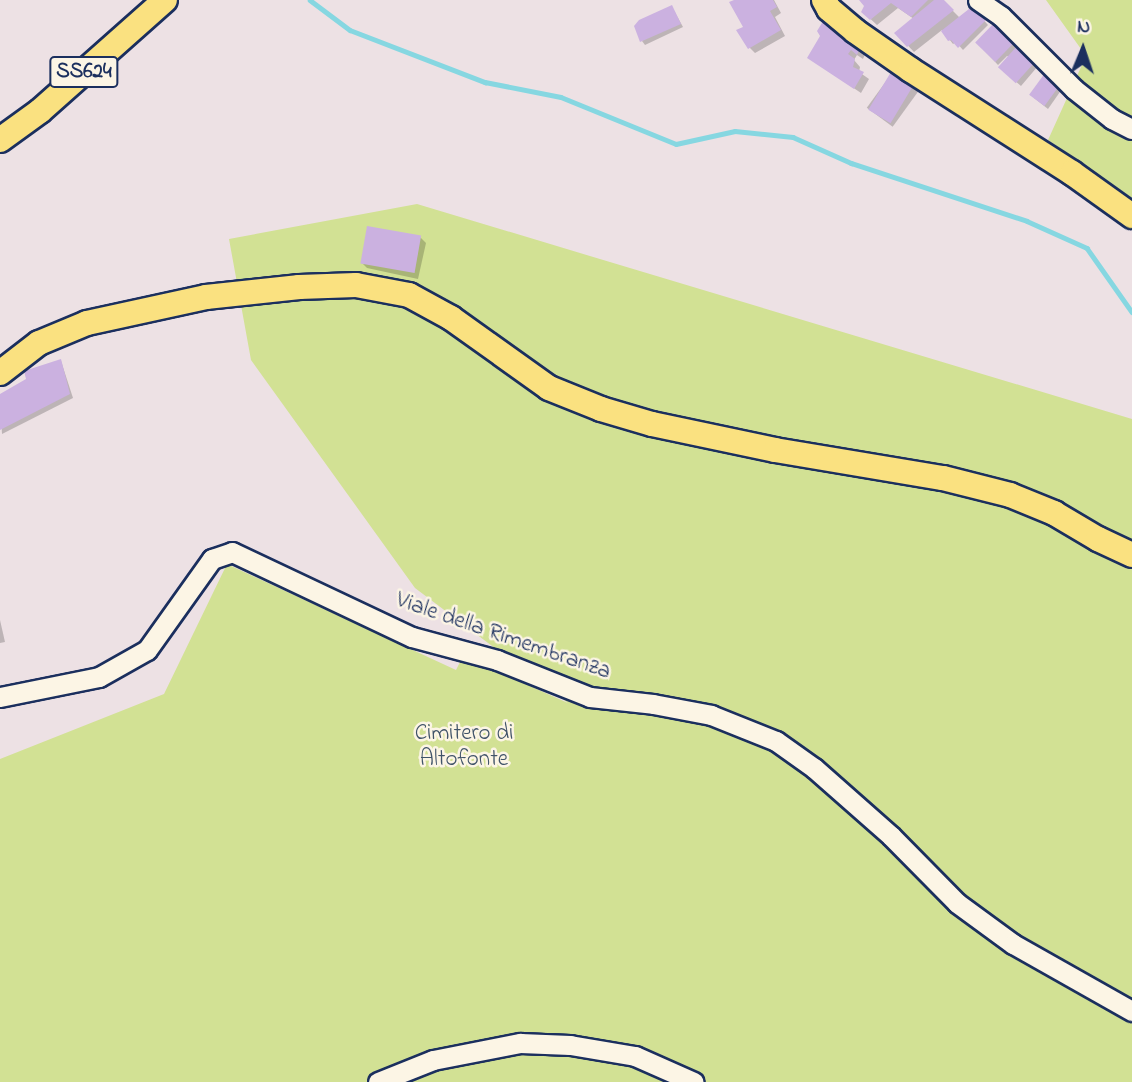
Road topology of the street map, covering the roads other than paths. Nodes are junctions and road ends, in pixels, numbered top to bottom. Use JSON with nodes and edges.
{"nodes":[{"id":1,"x":165,"y":0,"type":"edge"},
{"id":2,"x":824,"y":0,"type":"edge"},
{"id":3,"x":978,"y":0,"type":"edge"},
{"id":4,"x":999,"y":8,"type":"edge"},
{"id":5,"x":1132,"y":129,"type":"edge"},
{"id":6,"x":0,"y":140,"type":"edge"},
{"id":7,"x":1132,"y":216,"type":"edge"},
{"id":8,"x":0,"y":373,"type":"edge"},
{"id":9,"x":1132,"y":555,"type":"edge"},
{"id":10,"x":0,"y":697,"type":"edge"},
{"id":11,"x":1132,"y":1011,"type":"edge"},
{"id":12,"x":378,"y":1082,"type":"edge"},
{"id":13,"x":694,"y":1082,"type":"edge"}],
"edges":[{"from":1,"to":6,"type":"main road","number":"SS624"},
{"from":2,"to":7,"type":"main road"},
{"from":3,"to":4,"type":"street"},
{"from":4,"to":5,"type":"street"},
{"from":8,"to":9,"type":"main road"},
{"from":10,"to":11,"type":"street","name":"Viale della Rimembranza"},
{"from":12,"to":13,"type":"street"}]}
